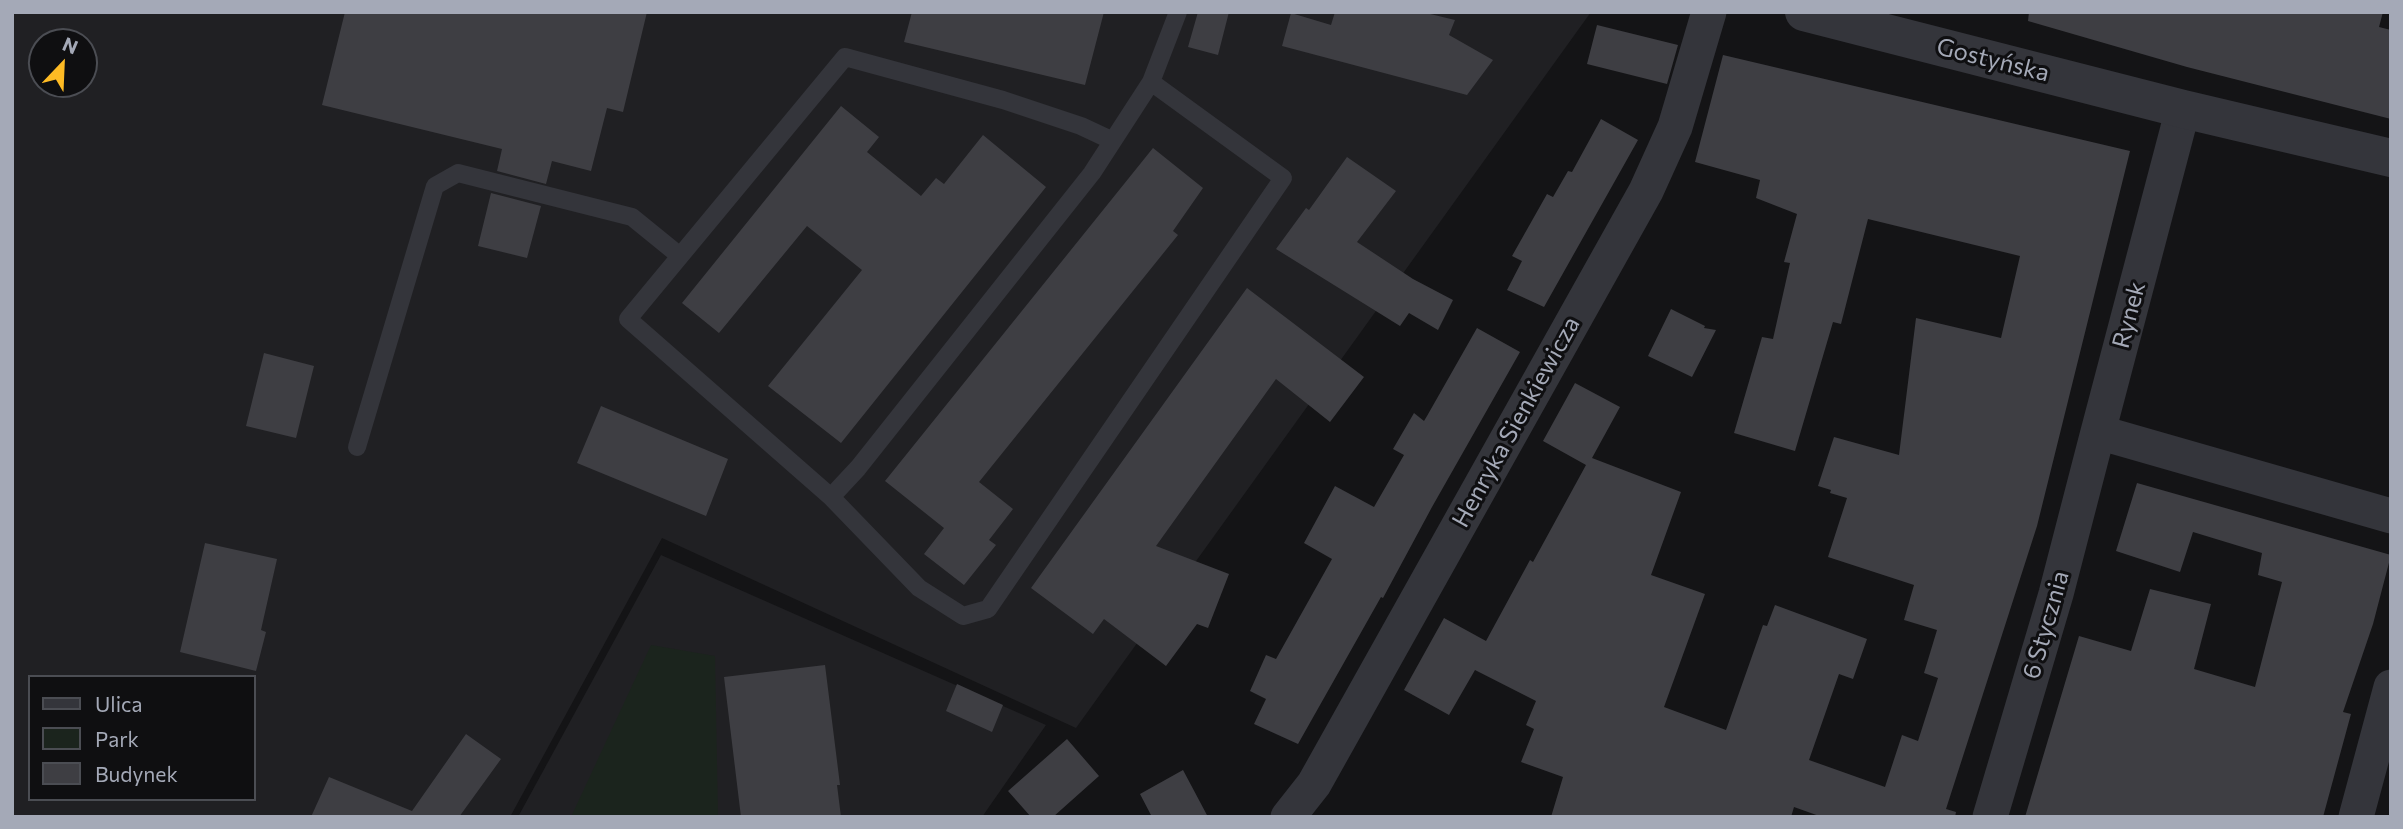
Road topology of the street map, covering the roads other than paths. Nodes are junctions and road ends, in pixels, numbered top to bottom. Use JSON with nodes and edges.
{"nodes":[{"id":1,"x":1178,"y":12,"type":"edge"},
{"id":2,"x":1709,"y":12,"type":"edge"},
{"id":3,"x":1804,"y":12,"type":"edge"},
{"id":4,"x":1150,"y":82,"type":"junction"},
{"id":5,"x":2183,"y":109,"type":"junction"},
{"id":6,"x":1113,"y":141,"type":"junction"},
{"id":7,"x":2391,"y":158,"type":"edge"},
{"id":8,"x":680,"y":256,"type":"junction"},
{"id":9,"x":2098,"y":432,"type":"junction"},
{"id":10,"x":357,"y":447,"type":"dead end"},
{"id":11,"x":831,"y":497,"type":"junction"},
{"id":12,"x":2391,"y":516,"type":"edge"},
{"id":13,"x":2390,"y":689,"type":"edge"},
{"id":14,"x":1288,"y":817,"type":"edge"},
{"id":15,"x":1990,"y":817,"type":"edge"},
{"id":16,"x":2356,"y":817,"type":"edge"}],
"edges":[{"from":1,"to":4,"type":"lane"},
{"from":2,"to":14,"type":"street","name":"Henryka Sienkiewicza"},
{"from":3,"to":5,"type":"street","name":"Gostyńska"},
{"from":4,"to":6,"type":"lane"},
{"from":4,"to":11,"type":"lane"},
{"from":5,"to":7,"type":"street"},
{"from":5,"to":9,"type":"street","name":"Rynek"},
{"from":6,"to":8,"type":"lane"},
{"from":6,"to":11,"type":"lane"},
{"from":8,"to":10,"type":"lane"},
{"from":8,"to":11,"type":"lane"},
{"from":9,"to":12,"type":"street"},
{"from":9,"to":15,"type":"street","name":"6 Stycznia"},
{"from":13,"to":16,"type":"street"}]}
